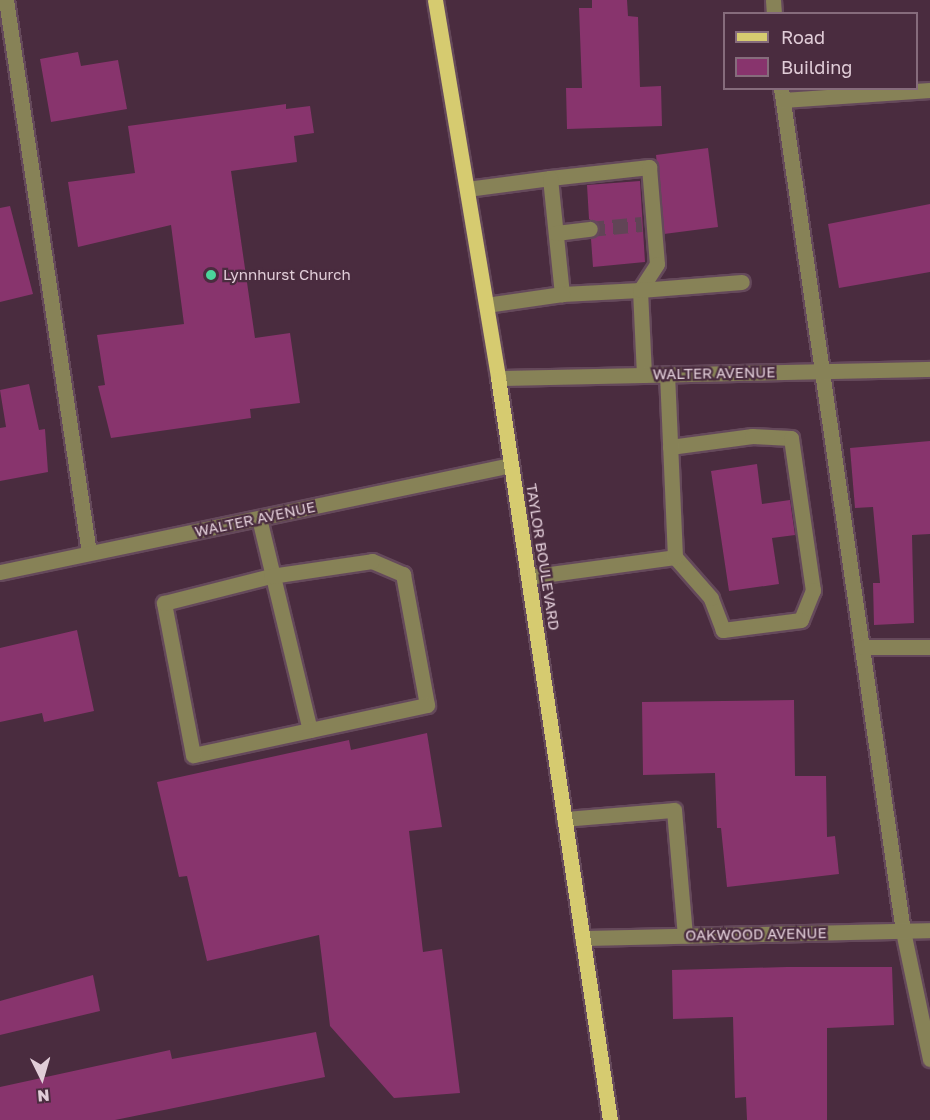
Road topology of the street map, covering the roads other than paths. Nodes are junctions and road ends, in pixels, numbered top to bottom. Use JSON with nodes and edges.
{"nodes":[{"id":1,"x":6,"y":0,"type":"edge"},
{"id":2,"x":435,"y":0,"type":"edge"},
{"id":3,"x":930,"y":90,"type":"edge"},
{"id":4,"x":782,"y":94,"type":"edge"},
{"id":5,"x":550,"y":178,"type":"junction"},
{"id":6,"x":467,"y":189,"type":"junction"},
{"id":7,"x":590,"y":229,"type":"tunnel mouth"},
{"id":8,"x":556,"y":233,"type":"junction"},
{"id":9,"x":741,"y":282,"type":"dead end"},
{"id":10,"x":640,"y":290,"type":"junction"},
{"id":11,"x":562,"y":294,"type":"junction"},
{"id":12,"x":486,"y":305,"type":"junction"},
{"id":13,"x":930,"y":369,"type":"edge"},
{"id":14,"x":824,"y":371,"type":"junction"},
{"id":15,"x":667,"y":374,"type":"junction"},
{"id":16,"x":644,"y":375,"type":"junction"},
{"id":17,"x":498,"y":378,"type":"junction"},
{"id":18,"x":670,"y":447,"type":"junction"},
{"id":19,"x":511,"y":465,"type":"junction"},
{"id":20,"x":259,"y":518,"type":"junction"},
{"id":21,"x":89,"y":554,"type":"junction"},
{"id":22,"x":675,"y":557,"type":"junction"},
{"id":23,"x":0,"y":572,"type":"edge"},
{"id":24,"x":271,"y":576,"type":"junction"},
{"id":25,"x":528,"y":577,"type":"junction"},
{"id":26,"x":863,"y":647,"type":"junction"},
{"id":27,"x":930,"y":647,"type":"edge"},
{"id":28,"x":310,"y":730,"type":"junction"},
{"id":29,"x":564,"y":819,"type":"junction"},
{"id":30,"x":930,"y":930,"type":"edge"},
{"id":31,"x":903,"y":931,"type":"junction"},
{"id":32,"x":685,"y":936,"type":"junction"},
{"id":33,"x":582,"y":938,"type":"junction"},
{"id":34,"x":930,"y":1059,"type":"edge"},
{"id":35,"x":610,"y":1120,"type":"edge"}],
"edges":[{"from":1,"to":21,"type":"street"},
{"from":2,"to":6,"type":"main road","name":"TAYLOR BOULEVARD"},
{"from":3,"to":4,"type":"street"},
{"from":4,"to":14,"type":"street"},
{"from":5,"to":6,"type":"street"},
{"from":5,"to":8,"type":"street"},
{"from":5,"to":10,"type":"street"},
{"from":6,"to":12,"type":"main road","name":"TAYLOR BOULEVARD"},
{"from":7,"to":8,"type":"street"},
{"from":8,"to":11,"type":"street"},
{"from":9,"to":10,"type":"street"},
{"from":10,"to":11,"type":"street"},
{"from":10,"to":16,"type":"street"},
{"from":11,"to":12,"type":"street"},
{"from":12,"to":17,"type":"main road","name":"TAYLOR BOULEVARD"},
{"from":13,"to":14,"type":"street","name":"WALTER AVENUE"},
{"from":14,"to":15,"type":"street","name":"WALTER AVENUE"},
{"from":14,"to":26,"type":"street"},
{"from":15,"to":16,"type":"street","name":"WALTER AVENUE"},
{"from":15,"to":18,"type":"street"},
{"from":16,"to":17,"type":"street","name":"WALTER AVENUE"},
{"from":17,"to":19,"type":"main road","name":"TAYLOR BOULEVARD"},
{"from":18,"to":22,"type":"street"},
{"from":18,"to":22,"type":"street"},
{"from":19,"to":20,"type":"street","name":"WALTER AVENUE"},
{"from":19,"to":25,"type":"main road","name":"TAYLOR BOULEVARD"},
{"from":20,"to":21,"type":"street","name":"WALTER AVENUE"},
{"from":20,"to":24,"type":"street"},
{"from":21,"to":23,"type":"street","name":"WALTER AVENUE"},
{"from":22,"to":25,"type":"street"},
{"from":24,"to":28,"type":"street"},
{"from":24,"to":28,"type":"street"},
{"from":24,"to":28,"type":"street"},
{"from":25,"to":29,"type":"main road","name":"TAYLOR BOULEVARD"},
{"from":26,"to":27,"type":"street"},
{"from":26,"to":31,"type":"street"},
{"from":29,"to":32,"type":"street"},
{"from":29,"to":33,"type":"main road","name":"TAYLOR BOULEVARD"},
{"from":30,"to":31,"type":"street","name":"OAKWOOD AVENUE"},
{"from":31,"to":32,"type":"street","name":"OAKWOOD AVENUE"},
{"from":31,"to":34,"type":"street"},
{"from":32,"to":33,"type":"street","name":"OAKWOOD AVENUE"},
{"from":33,"to":35,"type":"main road","name":"TAYLOR BOULEVARD"}]}
